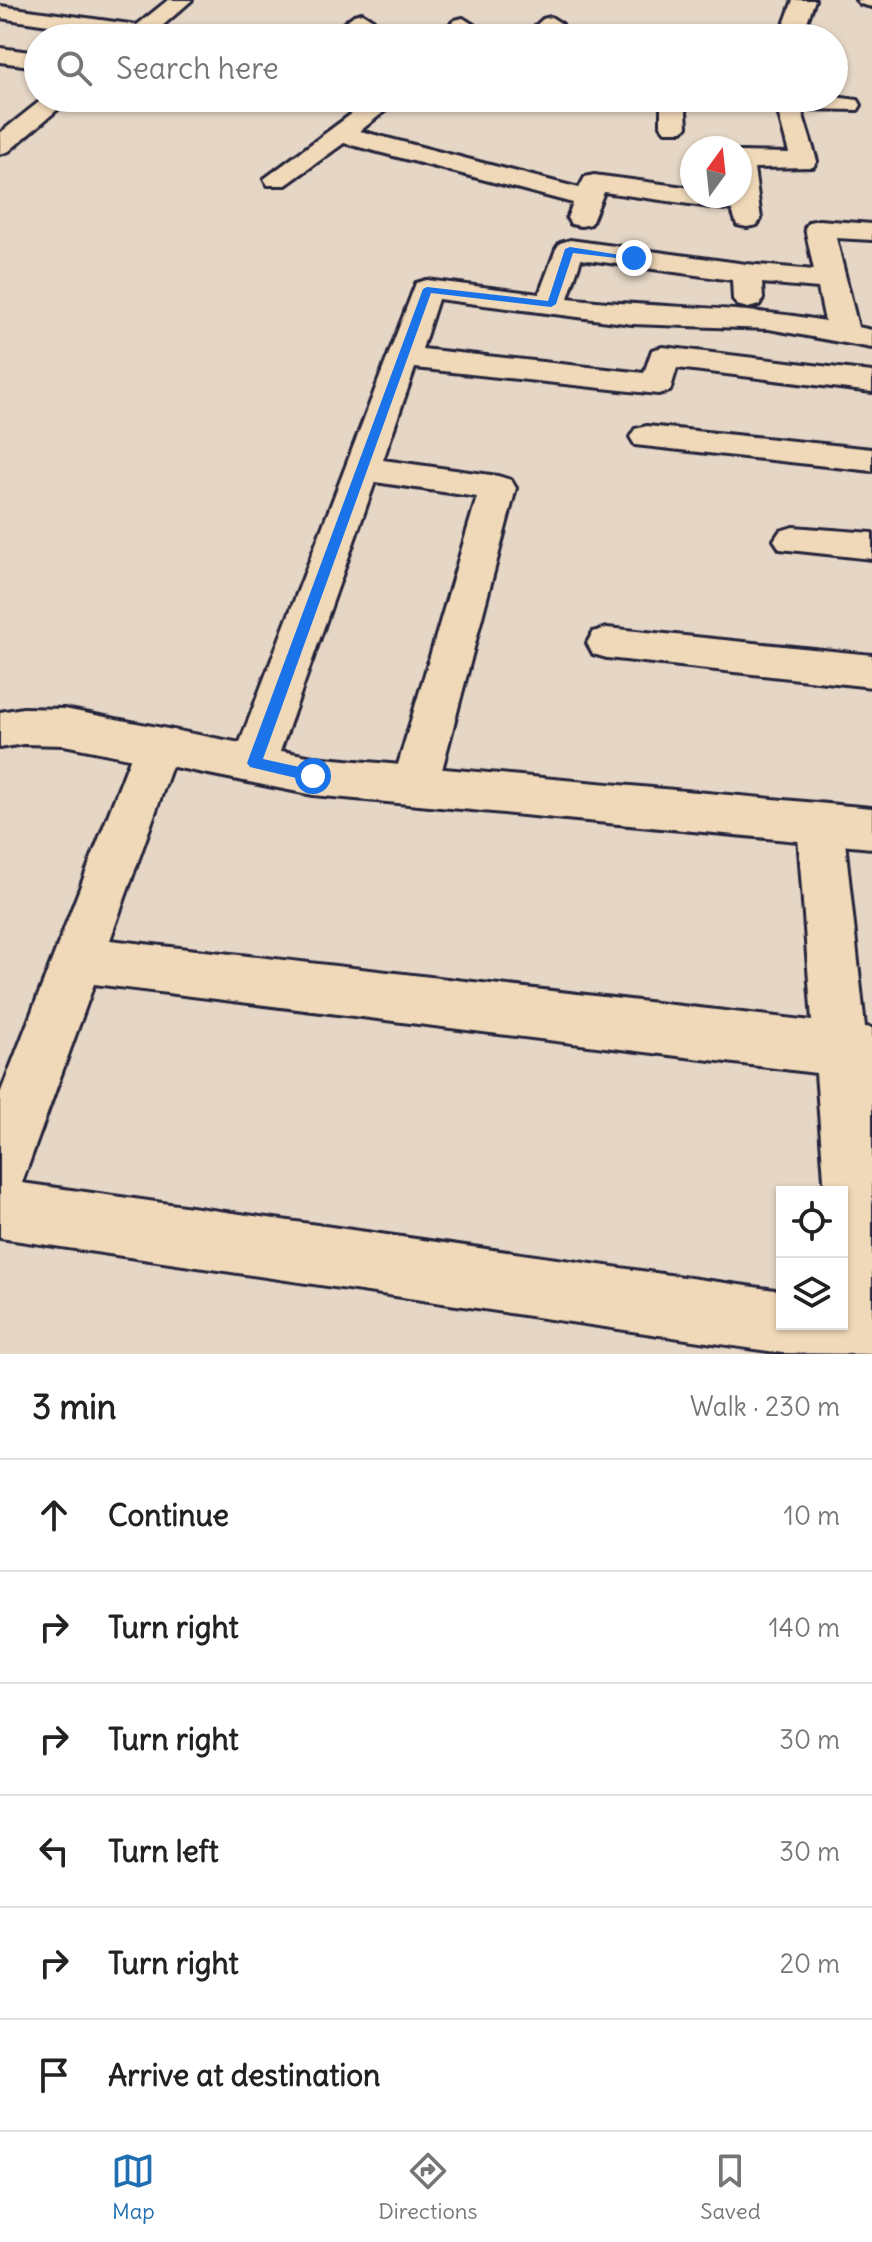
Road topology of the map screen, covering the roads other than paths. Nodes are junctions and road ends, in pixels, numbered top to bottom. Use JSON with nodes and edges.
{"nodes":[{"id":1,"x":181,"y":0,"type":"edge"},
{"id":2,"x":804,"y":0,"type":"edge"},
{"id":3,"x":0,"y":12,"type":"edge"},
{"id":4,"x":362,"y":20,"type":"dead end"},
{"id":5,"x":75,"y":24,"type":"edge"},
{"id":6,"x":151,"y":24,"type":"edge"},
{"id":7,"x":356,"y":24,"type":"edge"},
{"id":8,"x":795,"y":24,"type":"edge"},
{"id":9,"x":0,"y":55,"type":"edge"},
{"id":10,"x":24,"y":58,"type":"edge"},
{"id":11,"x":42,"y":112,"type":"edge"},
{"id":12,"x":370,"y":112,"type":"edge"},
{"id":13,"x":674,"y":112,"type":"edge"},
{"id":14,"x":790,"y":112,"type":"edge"},
{"id":15,"x":674,"y":126,"type":"dead end"},
{"id":16,"x":340,"y":134,"type":"junction"},
{"id":17,"x":0,"y":146,"type":"edge"},
{"id":18,"x":277,"y":179,"type":"dead end"},
{"id":19,"x":588,"y":199,"type":"junction"},
{"id":20,"x":872,"y":232,"type":"edge"},
{"id":21,"x":570,"y":249,"type":"junction"},
{"id":22,"x":634,"y":258,"type":"junction"},
{"id":23,"x":746,"y":273,"type":"junction"},
{"id":24,"x":831,"y":280,"type":"junction"},
{"id":25,"x":618,"y":313,"type":"junction"},
{"id":26,"x":750,"y":319,"type":"junction"},
{"id":27,"x":573,"y":334,"type":"junction"},
{"id":28,"x":858,"y":336,"type":"edge"},
{"id":29,"x":403,"y":357,"type":"junction"},
{"id":30,"x":872,"y":382,"type":"edge"},
{"id":31,"x":647,"y":437,"type":"dead end"},
{"id":32,"x":872,"y":460,"type":"edge"},
{"id":33,"x":363,"y":469,"type":"junction"},
{"id":34,"x":793,"y":540,"type":"dead end"},
{"id":35,"x":872,"y":546,"type":"edge"},
{"id":36,"x":607,"y":643,"type":"dead end"},
{"id":37,"x":872,"y":671,"type":"edge"},
{"id":38,"x":0,"y":730,"type":"edge"},
{"id":39,"x":157,"y":746,"type":"junction"},
{"id":40,"x":254,"y":763,"type":"junction"},
{"id":41,"x":415,"y":785,"type":"junction"},
{"id":42,"x":846,"y":825,"type":"edge"},
{"id":43,"x":78,"y":959,"type":"junction"},
{"id":44,"x":858,"y":1051,"type":"edge"},
{"id":45,"x":0,"y":1168,"type":"edge"},
{"id":46,"x":0,"y":1209,"type":"edge"},
{"id":47,"x":776,"y":1321,"type":"edge"},
{"id":48,"x":816,"y":1330,"type":"edge"},
{"id":49,"x":869,"y":1344,"type":"edge"}],
"edges":[{"from":1,"to":6,"type":"street"},
{"from":2,"to":8,"type":"street"},
{"from":3,"to":5,"type":"street"},
{"from":4,"to":7,"type":"street"},
{"from":9,"to":10,"type":"street"},
{"from":11,"to":17,"type":"street"},
{"from":12,"to":16,"type":"street"},
{"from":13,"to":15,"type":"street"},
{"from":14,"to":19,"type":"street"},
{"from":16,"to":18,"type":"street"},
{"from":16,"to":19,"type":"street"},
{"from":19,"to":21,"type":"street"},
{"from":20,"to":24,"type":"street"},
{"from":21,"to":22,"type":"street"},
{"from":21,"to":27,"type":"street"},
{"from":22,"to":23,"type":"street"},
{"from":22,"to":25,"type":"street"},
{"from":23,"to":24,"type":"street"},
{"from":23,"to":26,"type":"street"},
{"from":24,"to":28,"type":"street"},
{"from":25,"to":26,"type":"street"},
{"from":25,"to":27,"type":"street"},
{"from":26,"to":28,"type":"street"},
{"from":27,"to":29,"type":"street"},
{"from":27,"to":29,"type":"street"},
{"from":27,"to":30,"type":"street"},
{"from":29,"to":33,"type":"street"},
{"from":31,"to":32,"type":"street"},
{"from":33,"to":40,"type":"street"},
{"from":33,"to":41,"type":"street"},
{"from":34,"to":35,"type":"street"},
{"from":36,"to":37,"type":"street"},
{"from":38,"to":39,"type":"street"},
{"from":39,"to":40,"type":"street"},
{"from":39,"to":43,"type":"street"},
{"from":40,"to":41,"type":"street"},
{"from":41,"to":42,"type":"street"},
{"from":42,"to":44,"type":"street"},
{"from":43,"to":44,"type":"street"},
{"from":43,"to":45,"type":"street"},
{"from":44,"to":49,"type":"street"},
{"from":46,"to":47,"type":"street"},
{"from":48,"to":49,"type":"street"}]}
